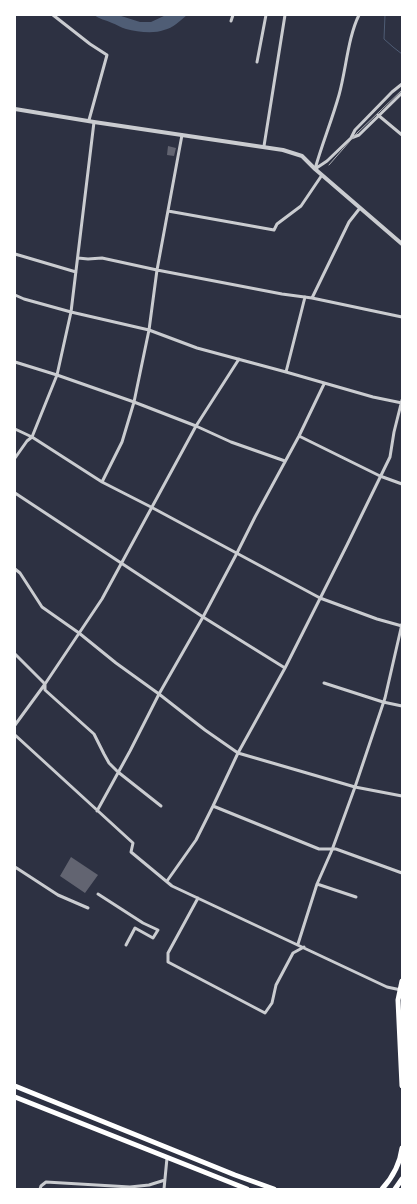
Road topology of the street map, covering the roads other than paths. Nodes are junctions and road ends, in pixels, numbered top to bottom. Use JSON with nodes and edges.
{"nodes":[{"id":1,"x":53,"y":15,"type":"edge"},
{"id":2,"x":233,"y":15,"type":"edge"},
{"id":3,"x":266,"y":15,"type":"edge"},
{"id":4,"x":285,"y":15,"type":"edge"},
{"id":5,"x":359,"y":15,"type":"edge"},
{"id":6,"x":232,"y":21,"type":"dead end"},
{"id":7,"x":257,"y":62,"type":"dead end"},
{"id":8,"x":402,"y":84,"type":"edge"},
{"id":9,"x":402,"y":92,"type":"edge"},
{"id":10,"x":15,"y":109,"type":"edge"},
{"id":11,"x":378,"y":115,"type":"junction"},
{"id":12,"x":91,"y":120,"type":"junction"},
{"id":13,"x":182,"y":134,"type":"junction"},
{"id":14,"x":402,"y":135,"type":"edge"},
{"id":15,"x":351,"y":138,"type":"junction"},
{"id":16,"x":264,"y":146,"type":"junction"},
{"id":17,"x":315,"y":169,"type":"junction"},
{"id":18,"x":322,"y":176,"type":"junction"},
{"id":19,"x":360,"y":208,"type":"junction"},
{"id":20,"x":168,"y":211,"type":"junction"},
{"id":21,"x":402,"y":244,"type":"edge"},
{"id":22,"x":15,"y":254,"type":"edge"},
{"id":23,"x":78,"y":258,"type":"junction"},
{"id":24,"x":158,"y":270,"type":"junction"},
{"id":25,"x":76,"y":272,"type":"junction"},
{"id":26,"x":15,"y":295,"type":"edge"},
{"id":27,"x":305,"y":296,"type":"junction"},
{"id":28,"x":312,"y":298,"type":"junction"},
{"id":29,"x":70,"y":312,"type":"junction"},
{"id":30,"x":402,"y":316,"type":"edge"},
{"id":31,"x":149,"y":330,"type":"junction"},
{"id":32,"x":239,"y":359,"type":"junction"},
{"id":33,"x":15,"y":362,"type":"edge"},
{"id":34,"x":286,"y":372,"type":"junction"},
{"id":35,"x":57,"y":375,"type":"junction"},
{"id":36,"x":324,"y":384,"type":"junction"},
{"id":37,"x":134,"y":402,"type":"junction"},
{"id":38,"x":402,"y":402,"type":"edge"},
{"id":39,"x":196,"y":426,"type":"junction"},
{"id":40,"x":15,"y":429,"type":"edge"},
{"id":41,"x":298,"y":436,"type":"junction"},
{"id":42,"x":32,"y":438,"type":"junction"},
{"id":43,"x":15,"y":458,"type":"edge"},
{"id":44,"x":285,"y":461,"type":"junction"},
{"id":45,"x":380,"y":476,"type":"junction"},
{"id":46,"x":102,"y":482,"type":"junction"},
{"id":47,"x":402,"y":484,"type":"edge"},
{"id":48,"x":15,"y":493,"type":"edge"},
{"id":49,"x":151,"y":506,"type":"junction"},
{"id":50,"x":237,"y":553,"type":"junction"},
{"id":51,"x":122,"y":563,"type":"junction"},
{"id":52,"x":15,"y":569,"type":"edge"},
{"id":53,"x":320,"y":598,"type":"junction"},
{"id":54,"x":203,"y":617,"type":"junction"},
{"id":55,"x":402,"y":625,"type":"edge"},
{"id":56,"x":79,"y":632,"type":"junction"},
{"id":57,"x":15,"y":654,"type":"edge"},
{"id":58,"x":284,"y":668,"type":"junction"},
{"id":59,"x":324,"y":683,"type":"dead end"},
{"id":60,"x":45,"y":684,"type":"junction"},
{"id":61,"x":159,"y":694,"type":"junction"},
{"id":62,"x":384,"y":702,"type":"junction"},
{"id":63,"x":402,"y":706,"type":"edge"},
{"id":64,"x":15,"y":725,"type":"edge"},
{"id":65,"x":15,"y":735,"type":"edge"},
{"id":66,"x":238,"y":753,"type":"junction"},
{"id":67,"x":118,"y":772,"type":"junction"},
{"id":68,"x":355,"y":787,"type":"junction"},
{"id":69,"x":402,"y":796,"type":"edge"},
{"id":70,"x":161,"y":806,"type":"dead end"},
{"id":71,"x":213,"y":806,"type":"junction"},
{"id":72,"x":97,"y":811,"type":"junction"},
{"id":73,"x":332,"y":850,"type":"junction"},
{"id":74,"x":15,"y":867,"type":"edge"},
{"id":75,"x":402,"y":873,"type":"edge"},
{"id":76,"x":167,"y":881,"type":"junction"},
{"id":77,"x":317,"y":884,"type":"junction"},
{"id":78,"x":98,"y":894,"type":"dead end"},
{"id":79,"x":356,"y":897,"type":"dead end"},
{"id":80,"x":198,"y":898,"type":"junction"},
{"id":81,"x":88,"y":908,"type":"dead end"},
{"id":82,"x":297,"y":944,"type":"junction"},
{"id":83,"x":126,"y":945,"type":"dead end"},
{"id":84,"x":304,"y":947,"type":"junction"},
{"id":85,"x":402,"y":981,"type":"edge"},
{"id":86,"x":401,"y":992,"type":"edge"},
{"id":87,"x":15,"y":1086,"type":"edge"},
{"id":88,"x":402,"y":1086,"type":"edge"},
{"id":89,"x":15,"y":1097,"type":"edge"},
{"id":90,"x":402,"y":1148,"type":"edge"},
{"id":91,"x":167,"y":1157,"type":"junction"},
{"id":92,"x":402,"y":1179,"type":"edge"},
{"id":93,"x":165,"y":1180,"type":"junction"},
{"id":94,"x":40,"y":1189,"type":"edge"},
{"id":95,"x":164,"y":1189,"type":"edge"},
{"id":96,"x":247,"y":1189,"type":"edge"},
{"id":97,"x":274,"y":1189,"type":"edge"},
{"id":98,"x":382,"y":1189,"type":"edge"},
{"id":99,"x":396,"y":1189,"type":"edge"}],
"edges":[{"from":1,"to":12,"type":"street"},
{"from":2,"to":6,"type":"street"},
{"from":3,"to":7,"type":"street"},
{"from":4,"to":16,"type":"street"},
{"from":5,"to":17,"type":"street"},
{"from":8,"to":15,"type":"street"},
{"from":9,"to":11,"type":"street"},
{"from":10,"to":12,"type":"street"},
{"from":11,"to":14,"type":"street"},
{"from":11,"to":15,"type":"street"},
{"from":12,"to":13,"type":"street"},
{"from":12,"to":23,"type":"street"},
{"from":13,"to":16,"type":"street"},
{"from":13,"to":20,"type":"street"},
{"from":15,"to":17,"type":"street"},
{"from":16,"to":17,"type":"street"},
{"from":17,"to":18,"type":"street"},
{"from":18,"to":19,"type":"street"},
{"from":18,"to":20,"type":"street"},
{"from":19,"to":21,"type":"street"},
{"from":19,"to":28,"type":"street"},
{"from":20,"to":24,"type":"street"},
{"from":22,"to":25,"type":"street"},
{"from":23,"to":24,"type":"street"},
{"from":23,"to":25,"type":"street"},
{"from":24,"to":27,"type":"street"},
{"from":24,"to":31,"type":"street"},
{"from":25,"to":29,"type":"street"},
{"from":26,"to":29,"type":"street"},
{"from":27,"to":28,"type":"street"},
{"from":27,"to":34,"type":"street"},
{"from":28,"to":30,"type":"street"},
{"from":29,"to":31,"type":"street"},
{"from":29,"to":35,"type":"street"},
{"from":31,"to":32,"type":"street"},
{"from":31,"to":37,"type":"street"},
{"from":32,"to":34,"type":"street"},
{"from":32,"to":39,"type":"street"},
{"from":33,"to":35,"type":"street"},
{"from":34,"to":36,"type":"street"},
{"from":35,"to":37,"type":"street"},
{"from":35,"to":42,"type":"street"},
{"from":36,"to":38,"type":"street"},
{"from":36,"to":41,"type":"street"},
{"from":37,"to":39,"type":"street"},
{"from":37,"to":46,"type":"street"},
{"from":38,"to":45,"type":"street"},
{"from":39,"to":44,"type":"street"},
{"from":39,"to":49,"type":"street"},
{"from":40,"to":42,"type":"street"},
{"from":41,"to":44,"type":"street"},
{"from":41,"to":45,"type":"street"},
{"from":42,"to":43,"type":"street"},
{"from":42,"to":46,"type":"street"},
{"from":44,"to":50,"type":"street"},
{"from":45,"to":47,"type":"street"},
{"from":45,"to":53,"type":"street"},
{"from":46,"to":49,"type":"street"},
{"from":48,"to":51,"type":"street"},
{"from":49,"to":50,"type":"street"},
{"from":49,"to":51,"type":"street"},
{"from":50,"to":53,"type":"street"},
{"from":50,"to":54,"type":"street"},
{"from":51,"to":54,"type":"street"},
{"from":51,"to":56,"type":"street"},
{"from":52,"to":56,"type":"street"},
{"from":53,"to":55,"type":"street"},
{"from":53,"to":58,"type":"street"},
{"from":54,"to":58,"type":"street"},
{"from":54,"to":61,"type":"street"},
{"from":55,"to":62,"type":"street"},
{"from":56,"to":60,"type":"street"},
{"from":56,"to":61,"type":"street"},
{"from":57,"to":60,"type":"street"},
{"from":58,"to":66,"type":"street"},
{"from":59,"to":62,"type":"street"},
{"from":60,"to":64,"type":"street"},
{"from":60,"to":67,"type":"street"},
{"from":61,"to":66,"type":"street"},
{"from":61,"to":67,"type":"street"},
{"from":62,"to":63,"type":"street"},
{"from":62,"to":68,"type":"street"},
{"from":65,"to":72,"type":"street"},
{"from":66,"to":68,"type":"street"},
{"from":66,"to":71,"type":"street"},
{"from":67,"to":70,"type":"street"},
{"from":67,"to":72,"type":"street"},
{"from":68,"to":69,"type":"street"},
{"from":68,"to":73,"type":"street"},
{"from":71,"to":73,"type":"street"},
{"from":71,"to":76,"type":"street"},
{"from":72,"to":76,"type":"street"},
{"from":73,"to":75,"type":"street"},
{"from":73,"to":77,"type":"street"},
{"from":74,"to":81,"type":"street"},
{"from":76,"to":80,"type":"street"},
{"from":77,"to":79,"type":"street"},
{"from":77,"to":82,"type":"street"},
{"from":78,"to":83,"type":"street"},
{"from":80,"to":82,"type":"street"},
{"from":80,"to":84,"type":"street"},
{"from":82,"to":84,"type":"street"},
{"from":84,"to":86,"type":"street"},
{"from":85,"to":86,"type":"main road"},
{"from":86,"to":88,"type":"main road"},
{"from":87,"to":97,"type":"main road"},
{"from":89,"to":91,"type":"main road"},
{"from":90,"to":98,"type":"main road"},
{"from":91,"to":93,"type":"street"},
{"from":91,"to":96,"type":"main road"},
{"from":92,"to":99,"type":"main road"},
{"from":93,"to":94,"type":"street"},
{"from":93,"to":95,"type":"street"}]}
